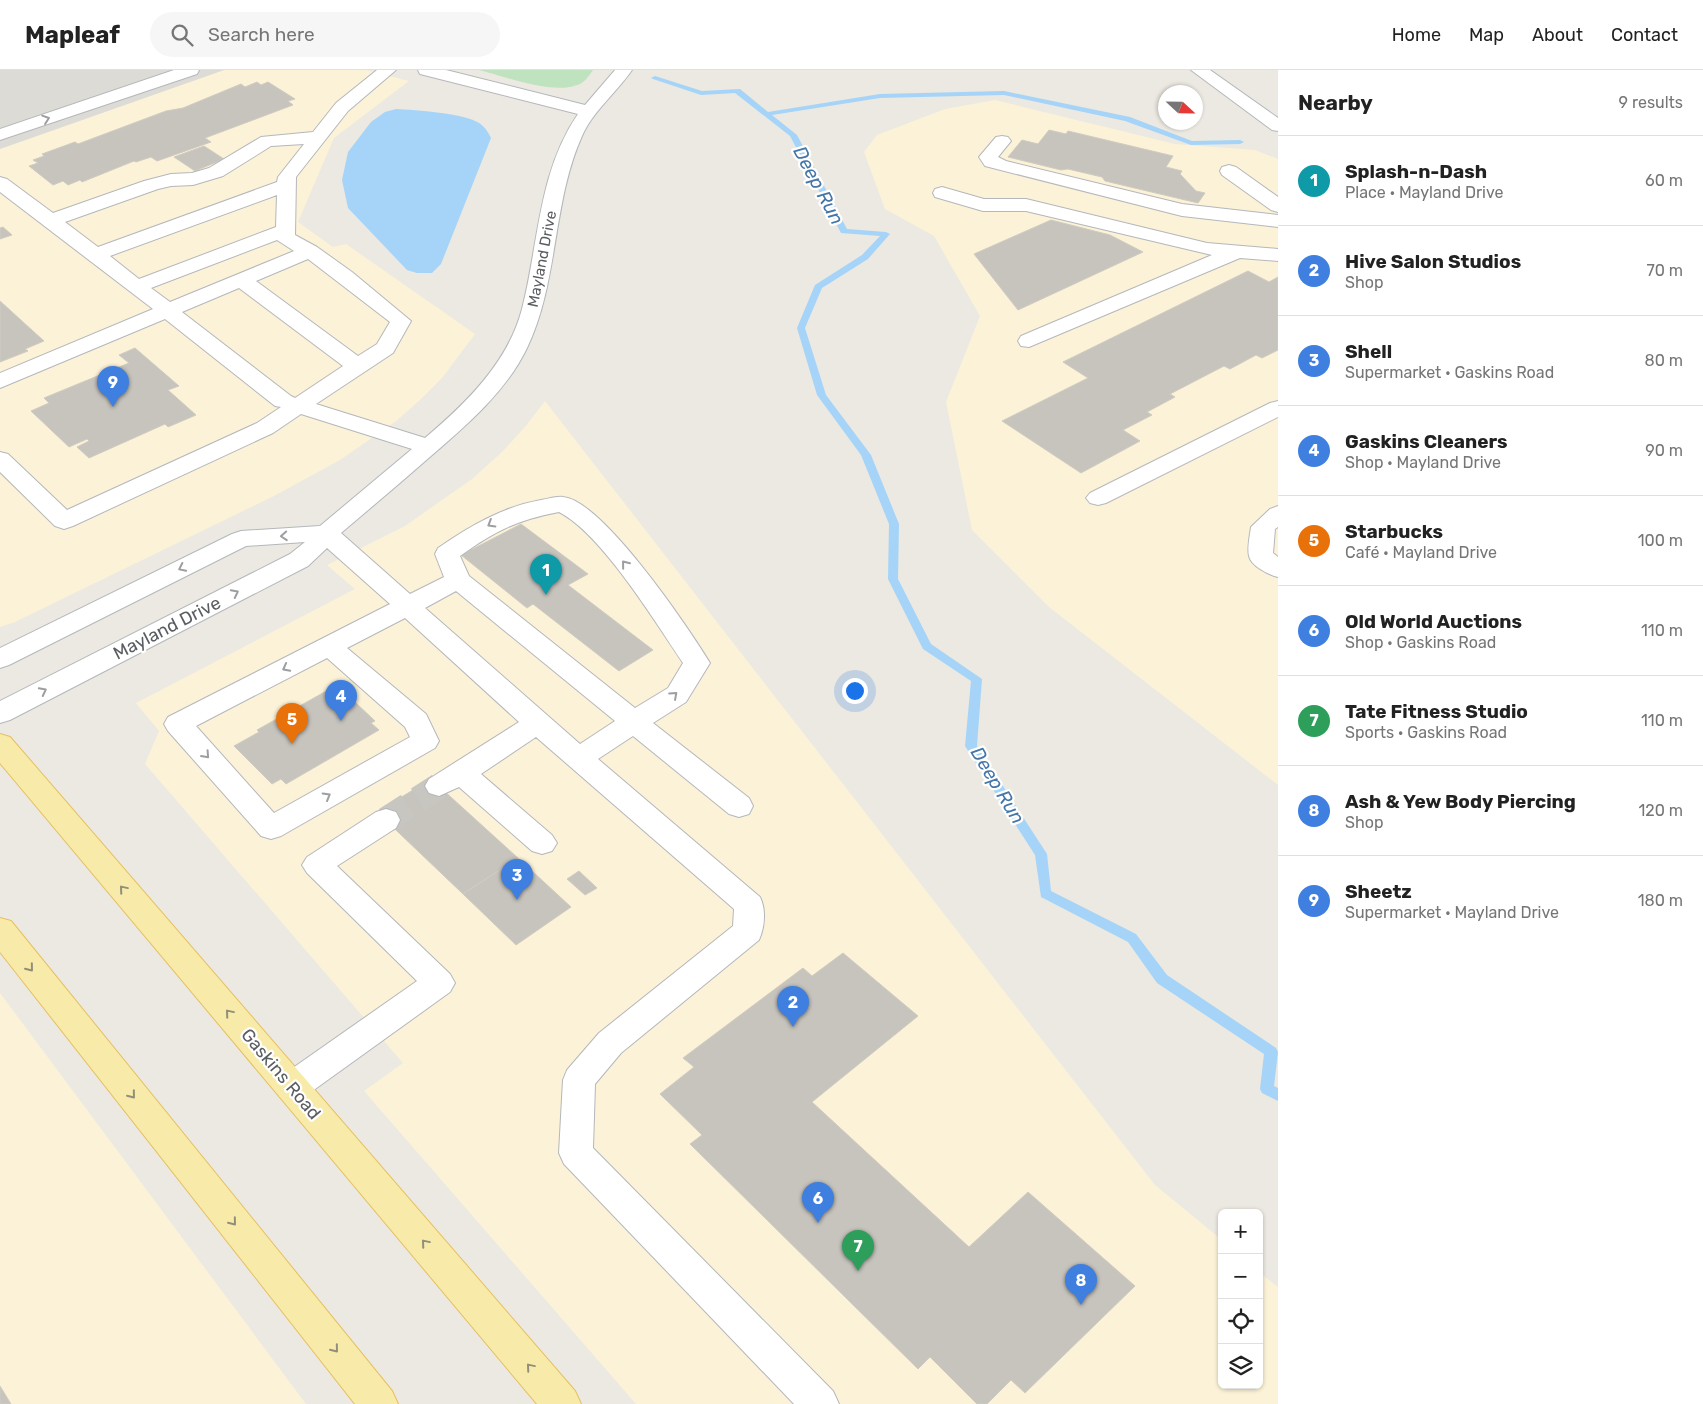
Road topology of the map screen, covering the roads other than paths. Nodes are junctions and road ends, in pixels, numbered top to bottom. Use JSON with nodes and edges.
{"nodes":[{"id":1,"x":190,"y":70,"type":"edge"},
{"id":2,"x":388,"y":70,"type":"edge"},
{"id":3,"x":426,"y":70,"type":"edge"},
{"id":4,"x":623,"y":70,"type":"edge"},
{"id":5,"x":1199,"y":70,"type":"edge"},
{"id":6,"x":589,"y":111,"type":"junction"},
{"id":7,"x":1278,"y":126,"type":"edge"},
{"id":8,"x":0,"y":135,"type":"edge"},
{"id":9,"x":318,"y":137,"type":"junction"},
{"id":10,"x":1002,"y":141,"type":"dead end"},
{"id":11,"x":1229,"y":171,"type":"dead end"},
{"id":12,"x":0,"y":183,"type":"edge"},
{"id":13,"x":287,"y":185,"type":"junction"},
{"id":14,"x":942,"y":193,"type":"dead end"},
{"id":15,"x":1278,"y":206,"type":"edge"},
{"id":16,"x":51,"y":220,"type":"junction"},
{"id":17,"x":1278,"y":221,"type":"edge"},
{"id":18,"x":286,"y":230,"type":"junction"},
{"id":19,"x":310,"y":251,"type":"junction"},
{"id":20,"x":1237,"y":252,"type":"junction"},
{"id":21,"x":94,"y":254,"type":"junction"},
{"id":22,"x":1278,"y":255,"type":"edge"},
{"id":23,"x":241,"y":280,"type":"junction"},
{"id":24,"x":136,"y":287,"type":"junction"},
{"id":25,"x":167,"y":312,"type":"junction"},
{"id":26,"x":1029,"y":341,"type":"dead end"},
{"id":27,"x":358,"y":366,"type":"junction"},
{"id":28,"x":0,"y":381,"type":"edge"},
{"id":29,"x":299,"y":406,"type":"junction"},
{"id":30,"x":1278,"y":408,"type":"edge"},
{"id":31,"x":430,"y":447,"type":"junction"},
{"id":32,"x":0,"y":459,"type":"edge"},
{"id":33,"x":1098,"y":498,"type":"dead end"},
{"id":34,"x":1278,"y":514,"type":"edge"},
{"id":35,"x":326,"y":533,"type":"junction"},
{"id":36,"x":1278,"y":569,"type":"edge"},
{"id":37,"x":458,"y":580,"type":"junction"},
{"id":38,"x":406,"y":605,"type":"junction"},
{"id":39,"x":329,"y":646,"type":"junction"},
{"id":40,"x":0,"y":659,"type":"edge"},
{"id":41,"x":0,"y":713,"type":"edge"},
{"id":42,"x":634,"y":722,"type":"junction"},
{"id":43,"x":538,"y":723,"type":"junction"},
{"id":44,"x":0,"y":744,"type":"edge"},
{"id":45,"x":578,"y":758,"type":"junction"},
{"id":46,"x":740,"y":806,"type":"dead end"},
{"id":47,"x":386,"y":820,"type":"tunnel mouth"},
{"id":48,"x":542,"y":843,"type":"dead end"},
{"id":49,"x":0,"y":930,"type":"edge"},
{"id":50,"x":292,"y":1087,"type":"junction"},
{"id":51,"x":379,"y":1404,"type":"edge"},
{"id":52,"x":562,"y":1404,"type":"edge"},
{"id":53,"x":820,"y":1404,"type":"edge"}],
"edges":[{"from":8,"to":1,"type":"street","one_way":true},
{"from":2,"to":9,"type":"street"},
{"from":3,"to":6,"type":"street"},
{"from":4,"to":6,"type":"street","name":"Mayland Drive"},
{"from":5,"to":7,"type":"street"},
{"from":6,"to":31,"type":"street","name":"Mayland Drive"},
{"from":9,"to":13,"type":"street"},
{"from":9,"to":16,"type":"street"},
{"from":10,"to":17,"type":"street"},
{"from":11,"to":15,"type":"street"},
{"from":12,"to":16,"type":"street"},
{"from":13,"to":18,"type":"street"},
{"from":13,"to":21,"type":"street"},
{"from":14,"to":20,"type":"street"},
{"from":16,"to":21,"type":"street"},
{"from":18,"to":19,"type":"street"},
{"from":18,"to":24,"type":"street"},
{"from":19,"to":23,"type":"street"},
{"from":19,"to":27,"type":"street"},
{"from":20,"to":22,"type":"street"},
{"from":20,"to":26,"type":"street"},
{"from":21,"to":24,"type":"street"},
{"from":23,"to":25,"type":"street"},
{"from":23,"to":27,"type":"street"},
{"from":24,"to":25,"type":"street"},
{"from":25,"to":28,"type":"street"},
{"from":25,"to":29,"type":"street"},
{"from":27,"to":29,"type":"street"},
{"from":29,"to":31,"type":"street"},
{"from":29,"to":32,"type":"street"},
{"from":30,"to":33,"type":"street"},
{"from":31,"to":35,"type":"street","name":"Mayland Drive"},
{"from":34,"to":36,"type":"street"},
{"from":35,"to":38,"type":"street"},
{"from":35,"to":40,"type":"street","one_way":true},
{"from":41,"to":35,"type":"street","name":"Mayland Drive","one_way":true},
{"from":37,"to":38,"type":"street"},
{"from":37,"to":42,"type":"street"},
{"from":42,"to":37,"type":"street","one_way":true},
{"from":38,"to":39,"type":"street"},
{"from":38,"to":43,"type":"street"},
{"from":39,"to":39,"type":"street","one_way":true},
{"from":42,"to":45,"type":"street"},
{"from":42,"to":46,"type":"street"},
{"from":43,"to":45,"type":"street"},
{"from":43,"to":48,"type":"street"},
{"from":50,"to":44,"type":"main road","name":"Gaskins Road","one_way":true},
{"from":45,"to":53,"type":"street"},
{"from":47,"to":50,"type":"street"},
{"from":49,"to":51,"type":"main road","one_way":true},
{"from":52,"to":50,"type":"main road","name":"Gaskins Road","one_way":true}]}
